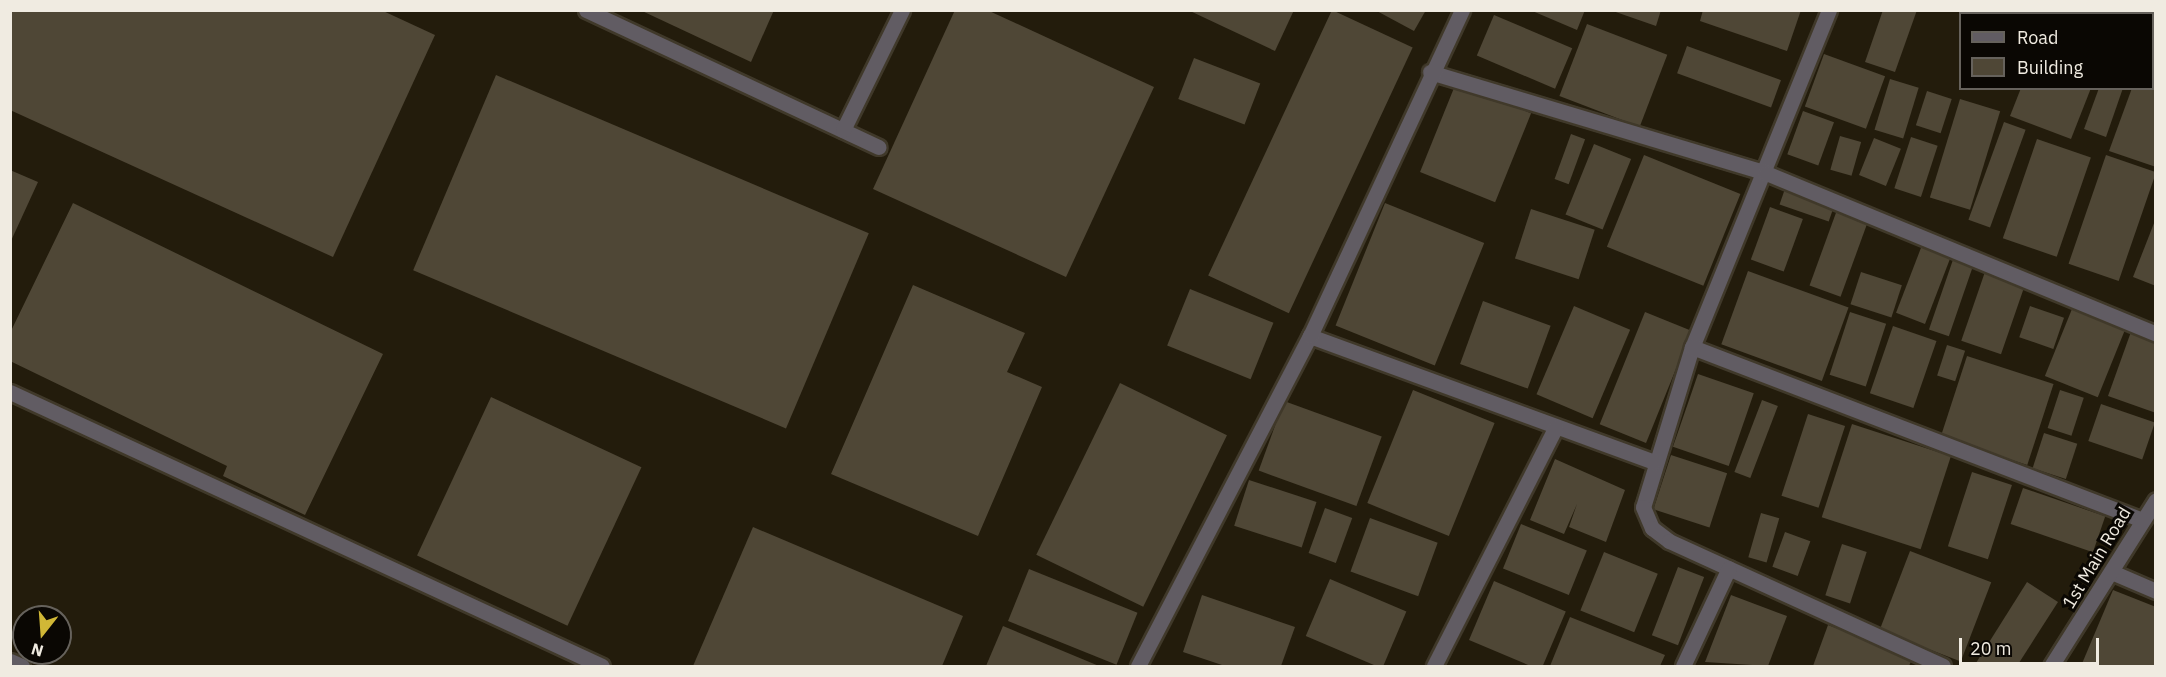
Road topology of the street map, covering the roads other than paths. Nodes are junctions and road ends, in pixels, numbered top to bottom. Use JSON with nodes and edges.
{"nodes":[{"id":1,"x":586,"y":10,"type":"edge"},
{"id":2,"x":902,"y":10,"type":"edge"},
{"id":3,"x":1462,"y":10,"type":"edge"},
{"id":4,"x":1829,"y":10,"type":"edge"},
{"id":5,"x":1430,"y":72,"type":"junction"},
{"id":6,"x":843,"y":130,"type":"junction"},
{"id":7,"x":879,"y":147,"type":"dead end"},
{"id":8,"x":1766,"y":173,"type":"junction"},
{"id":9,"x":2156,"y":334,"type":"edge"},
{"id":10,"x":1310,"y":336,"type":"junction"},
{"id":11,"x":1692,"y":347,"type":"junction"},
{"id":12,"x":10,"y":392,"type":"edge"},
{"id":13,"x":1556,"y":428,"type":"junction"},
{"id":14,"x":1654,"y":462,"type":"junction"},
{"id":15,"x":2156,"y":500,"type":"edge"},
{"id":16,"x":2142,"y":520,"type":"junction"},
{"id":17,"x":1729,"y":568,"type":"junction"},
{"id":18,"x":2114,"y":573,"type":"junction"},
{"id":19,"x":2156,"y":591,"type":"edge"},
{"id":20,"x":10,"y":661,"type":"edge"},
{"id":21,"x":22,"y":666,"type":"edge"},
{"id":22,"x":602,"y":666,"type":"edge"},
{"id":23,"x":1138,"y":666,"type":"edge"},
{"id":24,"x":1434,"y":666,"type":"edge"},
{"id":25,"x":1683,"y":666,"type":"edge"},
{"id":26,"x":1943,"y":666,"type":"edge"},
{"id":27,"x":2051,"y":666,"type":"edge"}],
"edges":[{"from":1,"to":6,"type":"street"},
{"from":2,"to":6,"type":"street"},
{"from":3,"to":5,"type":"street"},
{"from":4,"to":8,"type":"street"},
{"from":5,"to":8,"type":"street"},
{"from":5,"to":10,"type":"street"},
{"from":6,"to":7,"type":"street"},
{"from":8,"to":9,"type":"street"},
{"from":8,"to":11,"type":"street"},
{"from":10,"to":13,"type":"street"},
{"from":10,"to":23,"type":"street"},
{"from":11,"to":14,"type":"street"},
{"from":11,"to":16,"type":"street"},
{"from":12,"to":22,"type":"street"},
{"from":13,"to":14,"type":"street"},
{"from":13,"to":24,"type":"street"},
{"from":14,"to":17,"type":"street"},
{"from":15,"to":16,"type":"street","name":"1st Main Road"},
{"from":16,"to":18,"type":"street","name":"1st Main Road"},
{"from":17,"to":25,"type":"street"},
{"from":17,"to":26,"type":"street"},
{"from":18,"to":19,"type":"street"},
{"from":18,"to":27,"type":"street","name":"1st Main Road"},
{"from":20,"to":21,"type":"street"}]}
